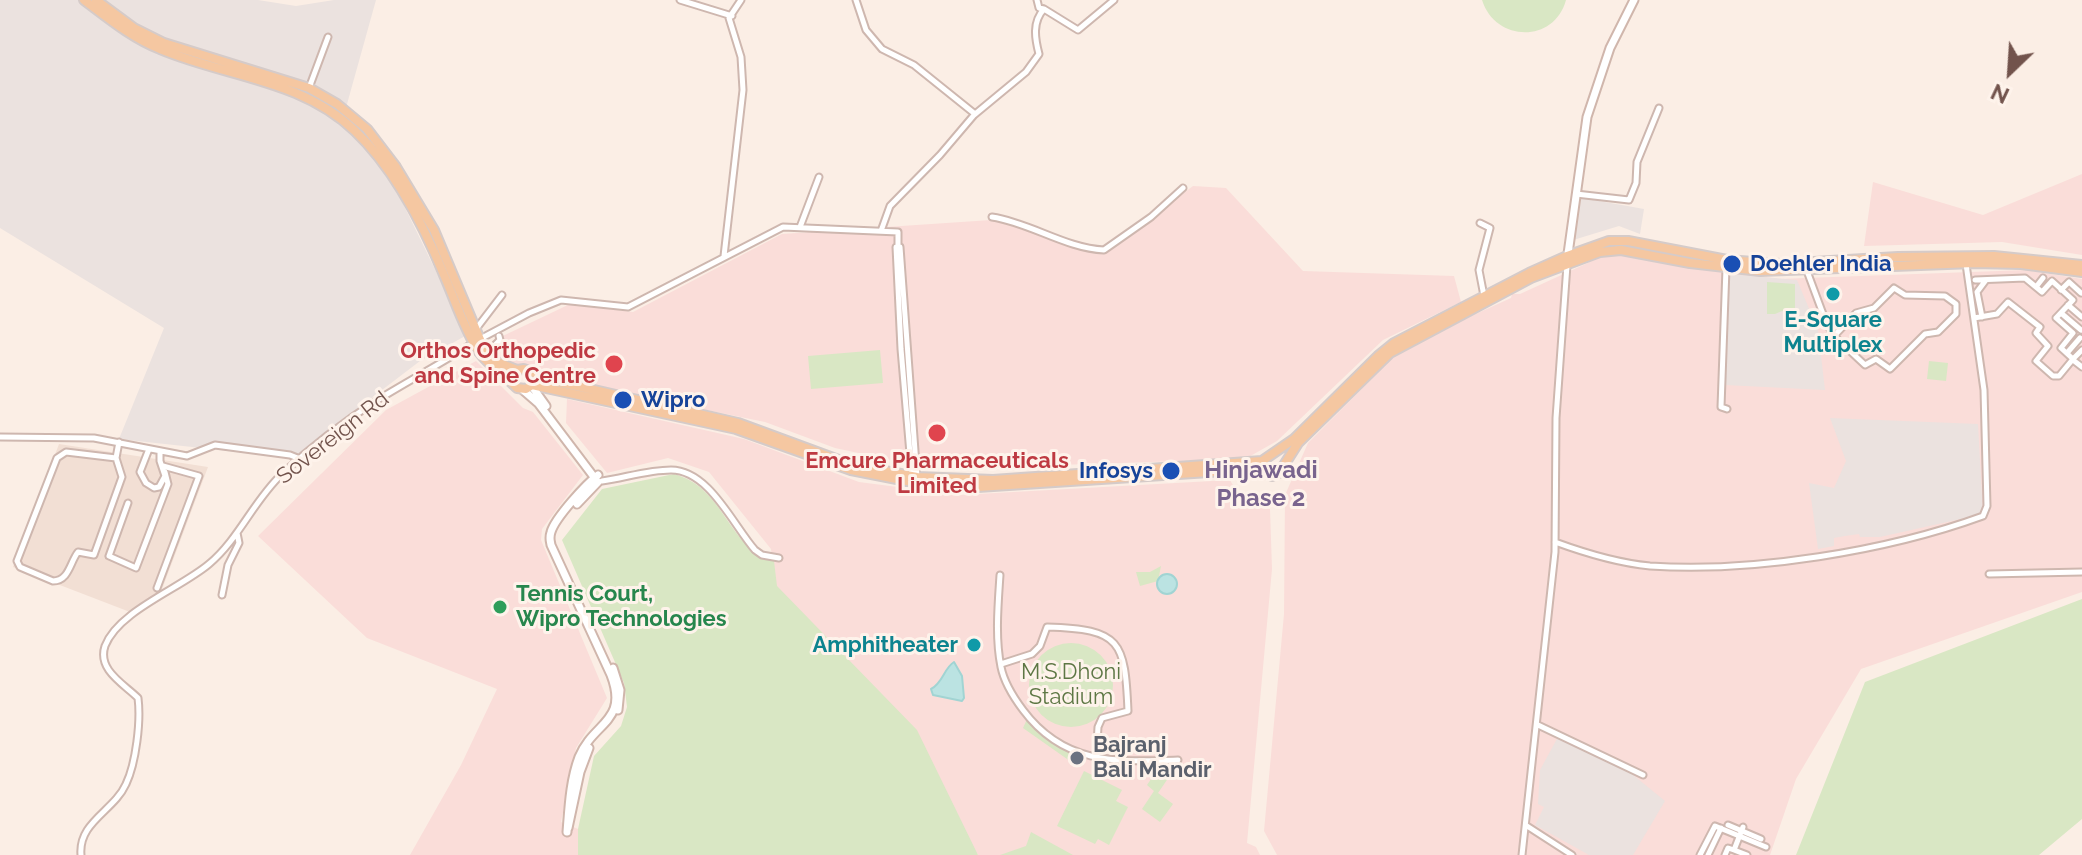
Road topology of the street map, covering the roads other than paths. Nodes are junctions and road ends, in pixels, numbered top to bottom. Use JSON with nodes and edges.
{"nodes":[{"id":1,"x":84,"y":0,"type":"edge"},
{"id":2,"x":96,"y":0,"type":"edge"},
{"id":3,"x":680,"y":0,"type":"edge"},
{"id":4,"x":741,"y":0,"type":"edge"},
{"id":5,"x":856,"y":0,"type":"edge"},
{"id":6,"x":1037,"y":0,"type":"edge"},
{"id":7,"x":1114,"y":0,"type":"edge"},
{"id":8,"x":1634,"y":0,"type":"edge"},
{"id":9,"x":1044,"y":9,"type":"junction"},
{"id":10,"x":733,"y":16,"type":"junction"},
{"id":11,"x":328,"y":37,"type":"dead end"},
{"id":12,"x":309,"y":88,"type":"junction"},
{"id":13,"x":1659,"y":108,"type":"dead end"},
{"id":14,"x":975,"y":114,"type":"junction"},
{"id":15,"x":819,"y":177,"type":"dead end"},
{"id":16,"x":1183,"y":188,"type":"dead end"},
{"id":17,"x":1576,"y":194,"type":"junction"},
{"id":18,"x":992,"y":217,"type":"dead end"},
{"id":19,"x":1480,"y":223,"type":"dead end"},
{"id":20,"x":800,"y":227,"type":"junction"},
{"id":21,"x":881,"y":231,"type":"junction"},
{"id":22,"x":723,"y":256,"type":"junction"},
{"id":23,"x":1567,"y":260,"type":"junction"},
{"id":24,"x":1965,"y":260,"type":"junction"},
{"id":25,"x":1727,"y":264,"type":"junction"},
{"id":26,"x":2082,"y":265,"type":"edge"},
{"id":27,"x":1807,"y":271,"type":"junction"},
{"id":28,"x":2082,"y":272,"type":"edge"},
{"id":29,"x":2043,"y":278,"type":"dead end"},
{"id":30,"x":1987,"y":279,"type":"junction"},
{"id":31,"x":2036,"y":287,"type":"junction"},
{"id":32,"x":2061,"y":290,"type":"junction"},
{"id":33,"x":1977,"y":292,"type":"junction"},
{"id":34,"x":2081,"y":293,"type":"edge"},
{"id":35,"x":502,"y":295,"type":"dead end"},
{"id":36,"x":1484,"y":296,"type":"junction"},
{"id":37,"x":1972,"y":304,"type":"junction"},
{"id":38,"x":2068,"y":305,"type":"junction"},
{"id":39,"x":1957,"y":307,"type":"junction"},
{"id":40,"x":2061,"y":313,"type":"junction"},
{"id":41,"x":1982,"y":317,"type":"junction"},
{"id":42,"x":2082,"y":317,"type":"edge"},
{"id":43,"x":1974,"y":318,"type":"junction"},
{"id":44,"x":475,"y":330,"type":"junction"},
{"id":45,"x":2081,"y":330,"type":"edge"},
{"id":46,"x":499,"y":336,"type":"dead end"},
{"id":47,"x":1834,"y":336,"type":"junction"},
{"id":48,"x":2080,"y":338,"type":"edge"},
{"id":49,"x":476,"y":341,"type":"junction"},
{"id":50,"x":1399,"y":344,"type":"junction"},
{"id":51,"x":2082,"y":350,"type":"edge"},
{"id":52,"x":487,"y":353,"type":"junction"},
{"id":53,"x":2067,"y":353,"type":"junction"},
{"id":54,"x":2073,"y":360,"type":"junction"},
{"id":55,"x":2082,"y":367,"type":"edge"},
{"id":56,"x":531,"y":373,"type":"junction"},
{"id":57,"x":514,"y":375,"type":"junction"},
{"id":58,"x":529,"y":387,"type":"junction"},
{"id":59,"x":554,"y":389,"type":"junction"},
{"id":60,"x":544,"y":403,"type":"junction"},
{"id":61,"x":1727,"y":409,"type":"dead end"},
{"id":62,"x":0,"y":437,"type":"edge"},
{"id":63,"x":111,"y":441,"type":"junction"},
{"id":64,"x":119,"y":442,"type":"junction"},
{"id":65,"x":149,"y":449,"type":"junction"},
{"id":66,"x":160,"y":451,"type":"junction"},
{"id":67,"x":108,"y":456,"type":"junction"},
{"id":68,"x":116,"y":458,"type":"junction"},
{"id":69,"x":300,"y":459,"type":"junction"},
{"id":70,"x":1265,"y":463,"type":"junction"},
{"id":71,"x":1281,"y":465,"type":"junction"},
{"id":72,"x":164,"y":469,"type":"junction"},
{"id":73,"x":598,"y":479,"type":"junction"},
{"id":74,"x":914,"y":480,"type":"junction"},
{"id":75,"x":128,"y":503,"type":"dead end"},
{"id":76,"x":237,"y":532,"type":"junction"},
{"id":77,"x":1555,"y":542,"type":"junction"},
{"id":78,"x":779,"y":558,"type":"dead end"},
{"id":79,"x":2053,"y":572,"type":"junction"},
{"id":80,"x":2082,"y":572,"type":"edge"},
{"id":81,"x":1989,"y":574,"type":"dead end"},
{"id":82,"x":1000,"y":575,"type":"dead end"},
{"id":83,"x":2053,"y":580,"type":"dead end"},
{"id":84,"x":157,"y":588,"type":"dead end"},
{"id":85,"x":222,"y":595,"type":"dead end"},
{"id":86,"x":1001,"y":664,"type":"junction"},
{"id":87,"x":1538,"y":725,"type":"junction"},
{"id":88,"x":1096,"y":759,"type":"junction"},
{"id":89,"x":1178,"y":760,"type":"dead end"},
{"id":90,"x":1643,"y":775,"type":"dead end"},
{"id":91,"x":1728,"y":825,"type":"dead end"},
{"id":92,"x":1527,"y":826,"type":"junction"},
{"id":93,"x":567,"y":830,"type":"dead end"},
{"id":94,"x":1742,"y":832,"type":"junction"},
{"id":95,"x":1766,"y":847,"type":"dead end"},
{"id":96,"x":1734,"y":850,"type":"junction"},
{"id":97,"x":1705,"y":853,"type":"edge"},
{"id":98,"x":81,"y":855,"type":"edge"},
{"id":99,"x":1522,"y":855,"type":"edge"},
{"id":100,"x":1572,"y":855,"type":"edge"},
{"id":101,"x":1725,"y":855,"type":"edge"},
{"id":102,"x":1747,"y":855,"type":"edge"}],
"edges":[{"from":1,"to":49,"type":"main road"},
{"from":2,"to":12,"type":"main road"},
{"from":3,"to":10,"type":"street"},
{"from":4,"to":10,"type":"street"},
{"from":5,"to":14,"type":"street"},
{"from":6,"to":9,"type":"street"},
{"from":7,"to":9,"type":"street"},
{"from":8,"to":17,"type":"street"},
{"from":9,"to":14,"type":"street"},
{"from":10,"to":22,"type":"street"},
{"from":11,"to":12,"type":"street"},
{"from":12,"to":44,"type":"main road"},
{"from":13,"to":17,"type":"street"},
{"from":14,"to":21,"type":"street"},
{"from":15,"to":20,"type":"street"},
{"from":16,"to":18,"type":"street"},
{"from":17,"to":23,"type":"street"},
{"from":19,"to":36,"type":"street"},
{"from":20,"to":21,"type":"street","name":"Sovereign Rd"},
{"from":20,"to":22,"type":"street","name":"Sovereign Rd"},
{"from":21,"to":74,"type":"street"},
{"from":22,"to":49,"type":"street","name":"Sovereign Rd"},
{"from":23,"to":25,"type":"main road"},
{"from":23,"to":36,"type":"main road"},
{"from":23,"to":50,"type":"main road"},
{"from":23,"to":77,"type":"street"},
{"from":24,"to":25,"type":"main road"},
{"from":24,"to":26,"type":"main road"},
{"from":24,"to":27,"type":"main road"},
{"from":24,"to":28,"type":"main road"},
{"from":24,"to":37,"type":"street"},
{"from":25,"to":27,"type":"main road"},
{"from":25,"to":61,"type":"street"},
{"from":27,"to":47,"type":"street"},
{"from":29,"to":31,"type":"street"},
{"from":30,"to":31,"type":"street"},
{"from":30,"to":33,"type":"street"},
{"from":30,"to":33,"type":"street"},
{"from":31,"to":32,"type":"street"},
{"from":32,"to":34,"type":"street"},
{"from":32,"to":38,"type":"street"},
{"from":33,"to":41,"type":"street"},
{"from":35,"to":44,"type":"street"},
{"from":36,"to":50,"type":"main road"},
{"from":37,"to":39,"type":"street"},
{"from":37,"to":43,"type":"street"},
{"from":38,"to":40,"type":"street"},
{"from":38,"to":42,"type":"street"},
{"from":39,"to":47,"type":"street"},
{"from":39,"to":47,"type":"street"},
{"from":40,"to":45,"type":"street"},
{"from":40,"to":53,"type":"street"},
{"from":41,"to":43,"type":"street"},
{"from":41,"to":54,"type":"street"},
{"from":43,"to":77,"type":"street"},
{"from":44,"to":49,"type":"main road"},
{"from":46,"to":52,"type":"street"},
{"from":48,"to":53,"type":"street"},
{"from":49,"to":52,"type":"main road"},
{"from":49,"to":57,"type":"main road"},
{"from":49,"to":69,"type":"street","name":"Sovereign Rd"},
{"from":50,"to":70,"type":"main road"},
{"from":50,"to":71,"type":"main road"},
{"from":51,"to":54,"type":"street"},
{"from":52,"to":57,"type":"main road"},
{"from":53,"to":54,"type":"street"},
{"from":54,"to":55,"type":"street"},
{"from":56,"to":57,"type":"main road"},
{"from":56,"to":58,"type":"main road"},
{"from":56,"to":74,"type":"main road"},
{"from":57,"to":58,"type":"main road"},
{"from":58,"to":59,"type":"main road"},
{"from":58,"to":60,"type":"street"},
{"from":58,"to":73,"type":"street"},
{"from":59,"to":60,"type":"street"},
{"from":59,"to":74,"type":"main road"},
{"from":60,"to":73,"type":"street"},
{"from":62,"to":63,"type":"street"},
{"from":63,"to":64,"type":"street"},
{"from":63,"to":67,"type":"street"},
{"from":64,"to":65,"type":"street"},
{"from":64,"to":68,"type":"street"},
{"from":65,"to":66,"type":"street"},
{"from":65,"to":72,"type":"street"},
{"from":66,"to":69,"type":"street"},
{"from":66,"to":72,"type":"street"},
{"from":67,"to":68,"type":"street"},
{"from":67,"to":68,"type":"street"},
{"from":69,"to":76,"type":"street","name":"Sovereign Rd"},
{"from":70,"to":71,"type":"main road"},
{"from":70,"to":71,"type":"main road"},
{"from":70,"to":74,"type":"main road"},
{"from":72,"to":75,"type":"street"},
{"from":72,"to":84,"type":"street"},
{"from":73,"to":78,"type":"street"},
{"from":73,"to":93,"type":"street"},
{"from":76,"to":85,"type":"street"},
{"from":76,"to":98,"type":"street","name":"Sovereign Rd"},
{"from":77,"to":87,"type":"street"},
{"from":79,"to":80,"type":"street"},
{"from":79,"to":81,"type":"street"},
{"from":79,"to":83,"type":"street"},
{"from":82,"to":86,"type":"street"},
{"from":86,"to":88,"type":"street"},
{"from":86,"to":88,"type":"street"},
{"from":87,"to":90,"type":"street"},
{"from":87,"to":92,"type":"street"},
{"from":88,"to":89,"type":"street"},
{"from":91,"to":94,"type":"street"},
{"from":92,"to":99,"type":"street"},
{"from":92,"to":100,"type":"street"},
{"from":94,"to":95,"type":"street"},
{"from":94,"to":96,"type":"street"},
{"from":94,"to":97,"type":"street"},
{"from":96,"to":101,"type":"street"},
{"from":96,"to":102,"type":"street"}]}
